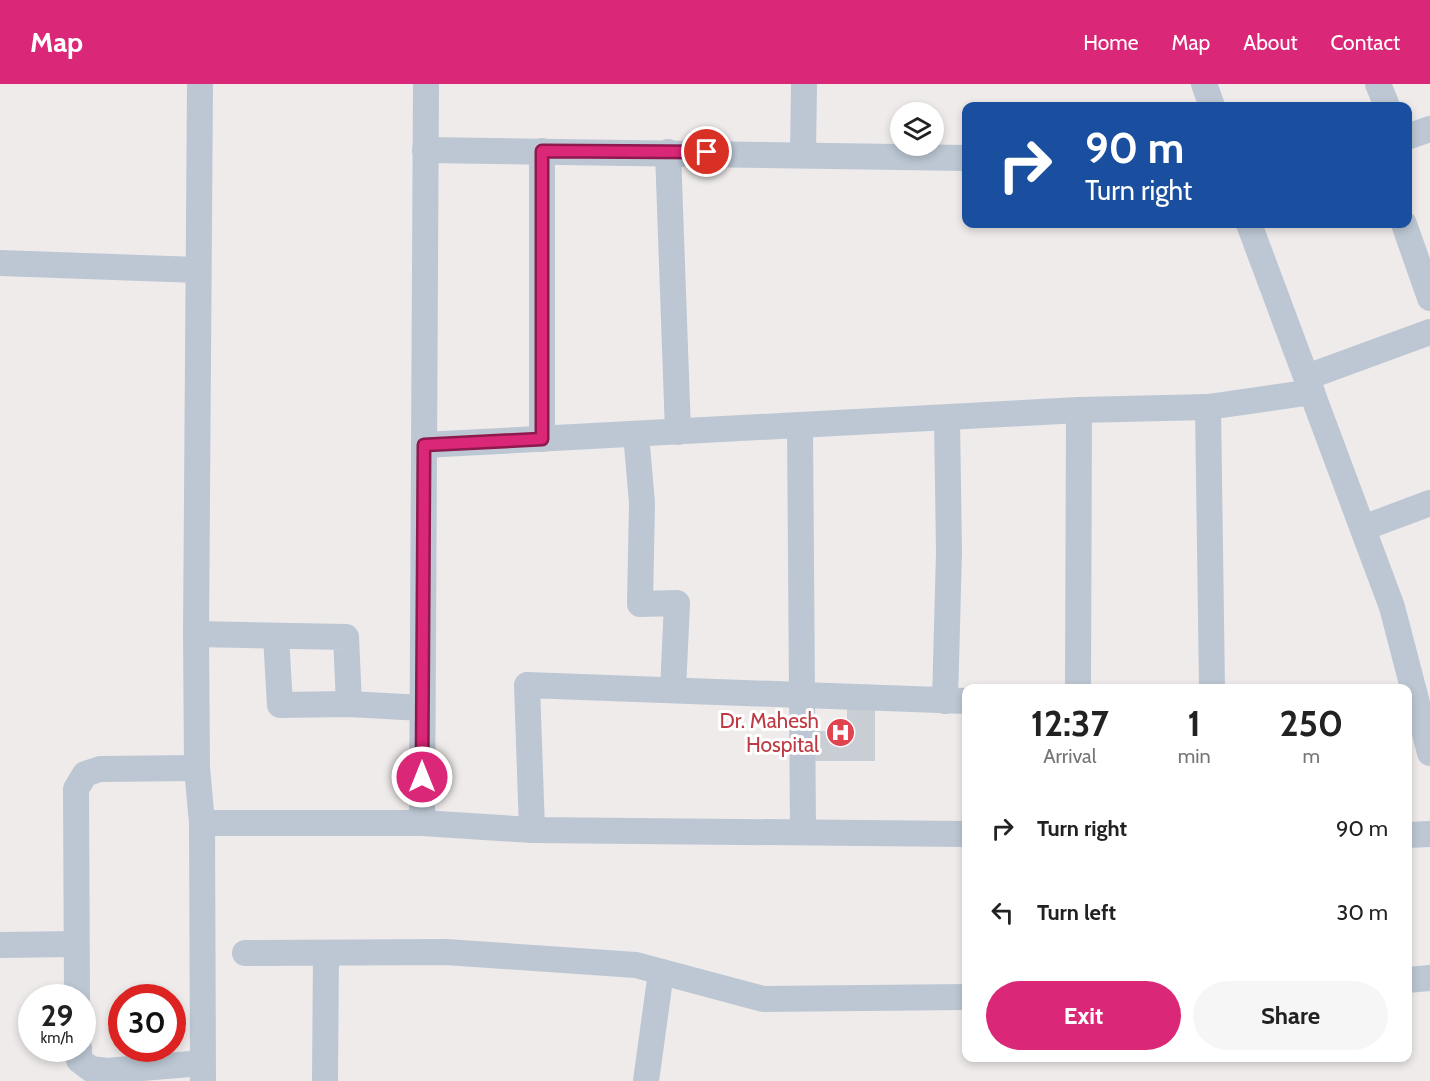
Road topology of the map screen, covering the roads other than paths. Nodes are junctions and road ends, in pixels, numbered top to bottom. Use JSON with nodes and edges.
{"nodes":[{"id":1,"x":200,"y":84,"type":"edge"},
{"id":2,"x":426,"y":84,"type":"edge"},
{"id":3,"x":804,"y":84,"type":"edge"},
{"id":4,"x":1204,"y":84,"type":"edge"},
{"id":5,"x":1378,"y":84,"type":"edge"},
{"id":6,"x":1211,"y":102,"type":"edge"},
{"id":7,"x":1385,"y":102,"type":"edge"},
{"id":8,"x":1430,"y":129,"type":"edge"},
{"id":9,"x":1412,"y":135,"type":"edge"},
{"id":10,"x":425,"y":150,"type":"junction"},
{"id":11,"x":542,"y":151,"type":"junction"},
{"id":12,"x":668,"y":152,"type":"junction"},
{"id":13,"x":802,"y":154,"type":"junction"},
{"id":14,"x":962,"y":158,"type":"edge"},
{"id":15,"x":1252,"y":228,"type":"edge"},
{"id":16,"x":1405,"y":228,"type":"edge"},
{"id":17,"x":0,"y":263,"type":"edge"},
{"id":18,"x":198,"y":270,"type":"junction"},
{"id":19,"x":1430,"y":298,"type":"edge"},
{"id":20,"x":1430,"y":332,"type":"edge"},
{"id":21,"x":1310,"y":384,"type":"junction"},
{"id":22,"x":1208,"y":407,"type":"junction"},
{"id":23,"x":1079,"y":410,"type":"junction"},
{"id":24,"x":947,"y":419,"type":"junction"},
{"id":25,"x":800,"y":426,"type":"junction"},
{"id":26,"x":678,"y":432,"type":"junction"},
{"id":27,"x":636,"y":434,"type":"junction"},
{"id":28,"x":542,"y":439,"type":"junction"},
{"id":29,"x":424,"y":445,"type":"junction"},
{"id":30,"x":1430,"y":503,"type":"edge"},
{"id":31,"x":1363,"y":528,"type":"junction"},
{"id":32,"x":196,"y":634,"type":"junction"},
{"id":33,"x":276,"y":636,"type":"junction"},
{"id":34,"x":1078,"y":684,"type":"edge"},
{"id":35,"x":1212,"y":684,"type":"edge"},
{"id":36,"x":1409,"y":684,"type":"edge"},
{"id":37,"x":674,"y":690,"type":"junction"},
{"id":38,"x":802,"y":696,"type":"junction"},
{"id":39,"x":1412,"y":696,"type":"edge"},
{"id":40,"x":955,"y":701,"type":"edge"},
{"id":41,"x":349,"y":704,"type":"junction"},
{"id":42,"x":422,"y":708,"type":"junction"},
{"id":43,"x":1430,"y":753,"type":"edge"},
{"id":44,"x":197,"y":768,"type":"junction"},
{"id":45,"x":202,"y":823,"type":"junction"},
{"id":46,"x":422,"y":823,"type":"junction"},
{"id":47,"x":532,"y":830,"type":"junction"},
{"id":48,"x":803,"y":832,"type":"junction"},
{"id":49,"x":962,"y":834,"type":"edge"},
{"id":50,"x":1430,"y":834,"type":"edge"},
{"id":51,"x":1412,"y":835,"type":"edge"},
{"id":52,"x":76,"y":944,"type":"junction"},
{"id":53,"x":0,"y":945,"type":"edge"},
{"id":54,"x":245,"y":953,"type":"dead end"},
{"id":55,"x":326,"y":953,"type":"junction"},
{"id":56,"x":661,"y":972,"type":"junction"},
{"id":57,"x":1430,"y":978,"type":"edge"},
{"id":58,"x":1412,"y":980,"type":"edge"},
{"id":59,"x":77,"y":984,"type":"edge"},
{"id":60,"x":962,"y":997,"type":"edge"},
{"id":61,"x":82,"y":1062,"type":"edge"},
{"id":62,"x":203,"y":1072,"type":"edge"},
{"id":63,"x":325,"y":1081,"type":"edge"},
{"id":64,"x":646,"y":1081,"type":"edge"}],
"edges":[{"from":1,"to":18,"type":"street"},
{"from":2,"to":10,"type":"street"},
{"from":3,"to":13,"type":"street"},
{"from":4,"to":6,"type":"street"},
{"from":5,"to":7,"type":"street"},
{"from":8,"to":9,"type":"street"},
{"from":10,"to":11,"type":"street"},
{"from":10,"to":29,"type":"street"},
{"from":11,"to":12,"type":"street"},
{"from":11,"to":28,"type":"street"},
{"from":12,"to":13,"type":"street"},
{"from":12,"to":26,"type":"street"},
{"from":13,"to":14,"type":"street"},
{"from":15,"to":21,"type":"street"},
{"from":16,"to":19,"type":"street"},
{"from":17,"to":18,"type":"street"},
{"from":18,"to":32,"type":"street"},
{"from":20,"to":21,"type":"street"},
{"from":21,"to":22,"type":"street"},
{"from":21,"to":31,"type":"street"},
{"from":22,"to":23,"type":"street"},
{"from":22,"to":35,"type":"street"},
{"from":23,"to":24,"type":"street"},
{"from":23,"to":34,"type":"street"},
{"from":24,"to":25,"type":"street"},
{"from":24,"to":40,"type":"street"},
{"from":25,"to":26,"type":"street"},
{"from":25,"to":38,"type":"street"},
{"from":26,"to":27,"type":"street"},
{"from":27,"to":28,"type":"street"},
{"from":27,"to":37,"type":"street"},
{"from":28,"to":29,"type":"street"},
{"from":29,"to":42,"type":"street"},
{"from":30,"to":31,"type":"street"},
{"from":31,"to":36,"type":"street"},
{"from":32,"to":33,"type":"street"},
{"from":32,"to":44,"type":"street"},
{"from":33,"to":41,"type":"street"},
{"from":33,"to":41,"type":"street"},
{"from":37,"to":38,"type":"street"},
{"from":37,"to":47,"type":"street"},
{"from":38,"to":40,"type":"street"},
{"from":38,"to":48,"type":"street"},
{"from":39,"to":43,"type":"street"},
{"from":41,"to":42,"type":"street"},
{"from":42,"to":46,"type":"street"},
{"from":44,"to":45,"type":"street"},
{"from":44,"to":52,"type":"street"},
{"from":45,"to":46,"type":"street"},
{"from":45,"to":62,"type":"street"},
{"from":46,"to":47,"type":"street"},
{"from":47,"to":48,"type":"street"},
{"from":48,"to":49,"type":"street"},
{"from":50,"to":51,"type":"street"},
{"from":52,"to":53,"type":"street"},
{"from":52,"to":59,"type":"street"},
{"from":54,"to":55,"type":"street"},
{"from":55,"to":56,"type":"street"},
{"from":55,"to":63,"type":"street"},
{"from":56,"to":60,"type":"street"},
{"from":56,"to":64,"type":"street"},
{"from":57,"to":58,"type":"street"},
{"from":61,"to":62,"type":"street"}]}
